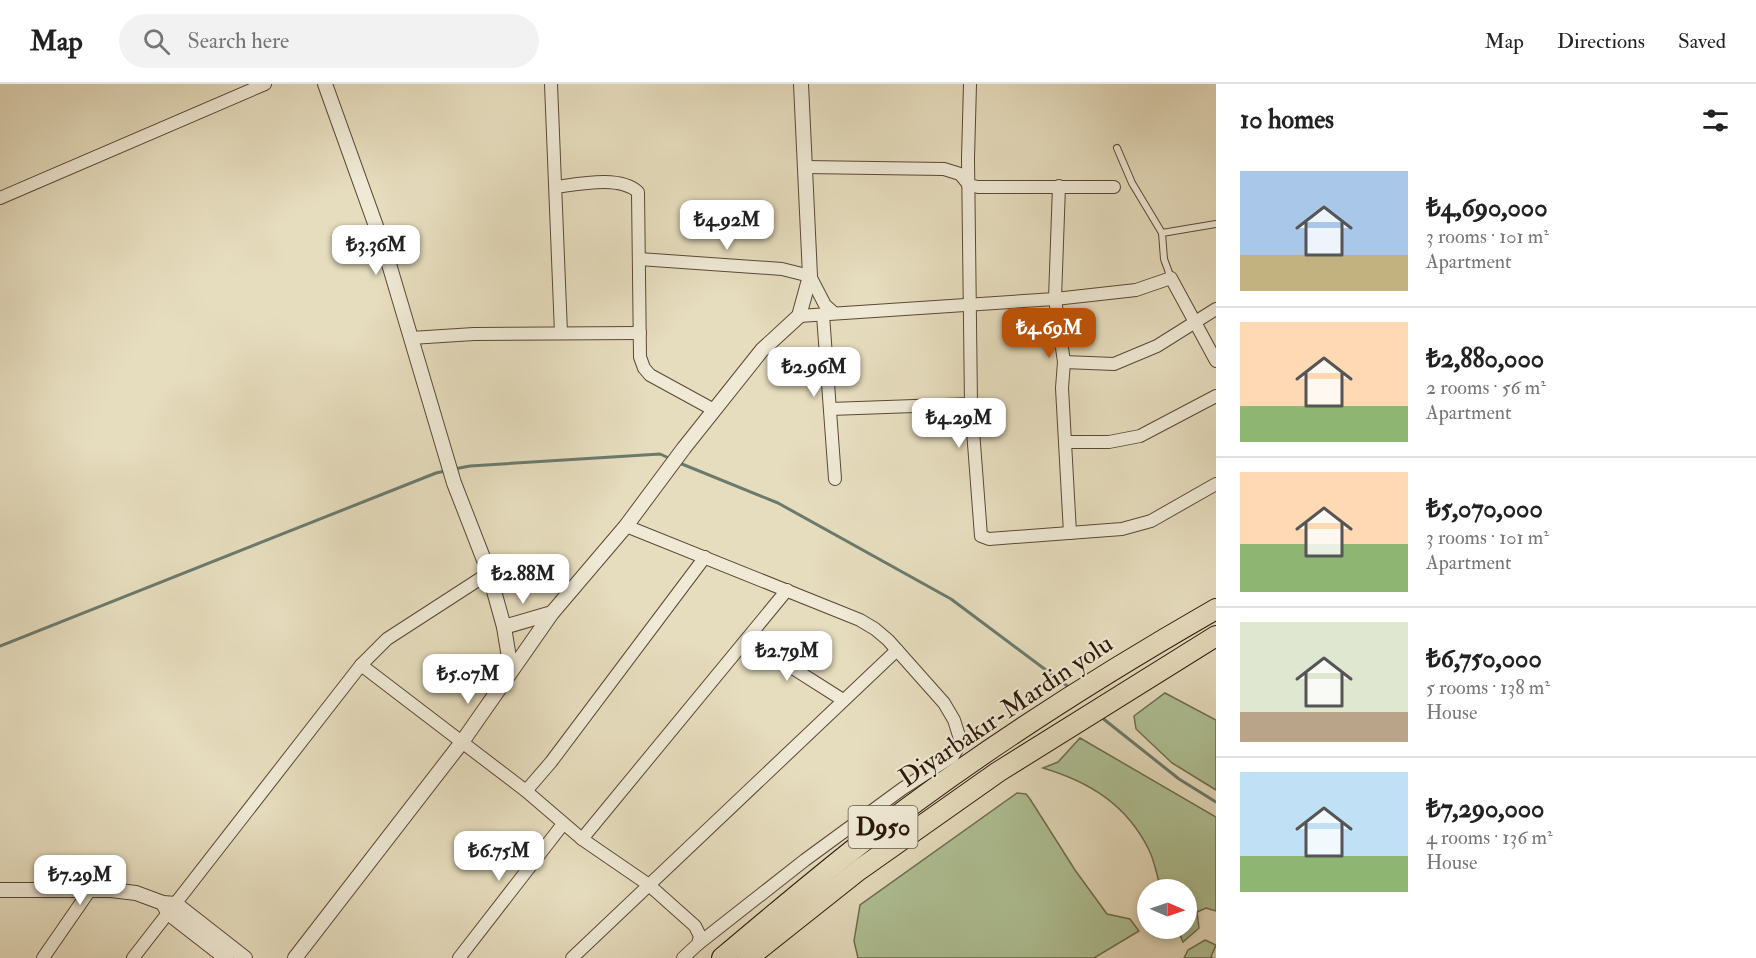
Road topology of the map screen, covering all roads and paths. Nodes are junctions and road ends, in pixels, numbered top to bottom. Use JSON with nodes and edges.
{"nodes":[{"id":1,"x":266,"y":84,"type":"edge"},
{"id":2,"x":326,"y":84,"type":"edge"},
{"id":3,"x":551,"y":84,"type":"edge"},
{"id":4,"x":801,"y":84,"type":"edge"},
{"id":5,"x":970,"y":84,"type":"edge"},
{"id":6,"x":1117,"y":148,"type":"dead end"},
{"id":7,"x":805,"y":167,"type":"junction"},
{"id":8,"x":969,"y":185,"type":"junction"},
{"id":9,"x":1059,"y":186,"type":"junction"},
{"id":10,"x":556,"y":187,"type":"junction"},
{"id":11,"x":1114,"y":187,"type":"dead end"},
{"id":12,"x":0,"y":198,"type":"edge"},
{"id":13,"x":1216,"y":224,"type":"edge"},
{"id":14,"x":1162,"y":233,"type":"junction"},
{"id":15,"x":639,"y":259,"type":"junction"},
{"id":16,"x":810,"y":276,"type":"junction"},
{"id":17,"x":1171,"y":278,"type":"junction"},
{"id":18,"x":1055,"y":299,"type":"junction"},
{"id":19,"x":969,"y":305,"type":"junction"},
{"id":20,"x":1216,"y":309,"type":"edge"},
{"id":21,"x":828,"y":314,"type":"junction"},
{"id":22,"x":799,"y":316,"type":"junction"},
{"id":23,"x":1195,"y":320,"type":"junction"},
{"id":24,"x":561,"y":333,"type":"junction"},
{"id":25,"x":640,"y":333,"type":"junction"},
{"id":26,"x":411,"y":338,"type":"junction"},
{"id":27,"x":1216,"y":361,"type":"edge"},
{"id":28,"x":1064,"y":362,"type":"junction"},
{"id":29,"x":1216,"y":396,"type":"edge"},
{"id":30,"x":971,"y":404,"type":"junction"},
{"id":31,"x":830,"y":409,"type":"junction"},
{"id":32,"x":714,"y":411,"type":"junction"},
{"id":33,"x":1066,"y":442,"type":"junction"},
{"id":34,"x":835,"y":479,"type":"dead end"},
{"id":35,"x":1216,"y":484,"type":"edge"},
{"id":36,"x":626,"y":526,"type":"junction"},
{"id":37,"x":1070,"y":533,"type":"junction"},
{"id":38,"x":705,"y":557,"type":"junction"},
{"id":39,"x":489,"y":573,"type":"junction"},
{"id":40,"x":787,"y":590,"type":"junction"},
{"id":41,"x":1216,"y":609,"type":"edge"},
{"id":42,"x":552,"y":613,"type":"junction"},
{"id":43,"x":504,"y":627,"type":"junction"},
{"id":44,"x":1216,"y":636,"type":"edge"},
{"id":45,"x":747,"y":639,"type":"junction"},
{"id":46,"x":897,"y":650,"type":"junction"},
{"id":47,"x":361,"y":665,"type":"junction"},
{"id":48,"x":511,"y":670,"type":"junction"},
{"id":49,"x":843,"y":700,"type":"junction"},
{"id":50,"x":462,"y":742,"type":"junction"},
{"id":51,"x":526,"y":791,"type":"junction"},
{"id":52,"x":563,"y":824,"type":"junction"},
{"id":53,"x":582,"y":839,"type":"junction"},
{"id":54,"x":649,"y":885,"type":"junction"},
{"id":55,"x":0,"y":890,"type":"edge"},
{"id":56,"x":90,"y":890,"type":"junction"},
{"id":57,"x":169,"y":907,"type":"junction"},
{"id":58,"x":698,"y":944,"type":"junction"},
{"id":59,"x":43,"y":958,"type":"edge"},
{"id":60,"x":133,"y":958,"type":"edge"},
{"id":61,"x":226,"y":958,"type":"edge"},
{"id":62,"x":245,"y":958,"type":"edge"},
{"id":63,"x":295,"y":958,"type":"edge"},
{"id":64,"x":459,"y":958,"type":"edge"},
{"id":65,"x":572,"y":958,"type":"edge"},
{"id":66,"x":683,"y":958,"type":"edge"},
{"id":67,"x":722,"y":958,"type":"edge"},
{"id":68,"x":748,"y":958,"type":"edge"}],
"edges":[{"from":1,"to":12,"type":"street"},
{"from":2,"to":26,"type":"street"},
{"from":3,"to":10,"type":"street"},
{"from":4,"to":7,"type":"street"},
{"from":5,"to":8,"type":"street"},
{"from":6,"to":14,"type":"lane"},
{"from":7,"to":8,"type":"street"},
{"from":7,"to":16,"type":"street"},
{"from":8,"to":9,"type":"street"},
{"from":8,"to":19,"type":"street"},
{"from":9,"to":11,"type":"street"},
{"from":9,"to":18,"type":"street"},
{"from":10,"to":15,"type":"street"},
{"from":10,"to":24,"type":"street"},
{"from":13,"to":14,"type":"lane"},
{"from":14,"to":17,"type":"lane"},
{"from":15,"to":16,"type":"street"},
{"from":15,"to":25,"type":"street"},
{"from":16,"to":21,"type":"street"},
{"from":16,"to":22,"type":"street"},
{"from":17,"to":18,"type":"street"},
{"from":17,"to":23,"type":"street"},
{"from":18,"to":19,"type":"street"},
{"from":18,"to":28,"type":"street"},
{"from":19,"to":21,"type":"street"},
{"from":19,"to":30,"type":"street"},
{"from":20,"to":23,"type":"street"},
{"from":21,"to":22,"type":"street"},
{"from":21,"to":31,"type":"street"},
{"from":22,"to":32,"type":"street"},
{"from":23,"to":27,"type":"street"},
{"from":23,"to":28,"type":"street"},
{"from":24,"to":25,"type":"street"},
{"from":24,"to":26,"type":"street"},
{"from":25,"to":32,"type":"street"},
{"from":26,"to":39,"type":"street"},
{"from":28,"to":33,"type":"street"},
{"from":29,"to":33,"type":"street"},
{"from":30,"to":31,"type":"street"},
{"from":30,"to":37,"type":"street"},
{"from":31,"to":34,"type":"street"},
{"from":32,"to":36,"type":"street"},
{"from":33,"to":37,"type":"street"},
{"from":35,"to":37,"type":"street"},
{"from":36,"to":38,"type":"street"},
{"from":36,"to":42,"type":"street"},
{"from":38,"to":40,"type":"street"},
{"from":38,"to":51,"type":"street"},
{"from":39,"to":43,"type":"street"},
{"from":39,"to":47,"type":"street"},
{"from":40,"to":45,"type":"street"},
{"from":40,"to":46,"type":"street"},
{"from":41,"to":67,"type":"highway","name":"Diyarbakır-Mardin yolu","number":"D950"},
{"from":42,"to":43,"type":"street"},
{"from":42,"to":48,"type":"street"},
{"from":43,"to":48,"type":"street"},
{"from":44,"to":68,"type":"highway","name":"Diyarbakır-Mardin yolu","number":"D950"},
{"from":45,"to":49,"type":"street"},
{"from":45,"to":53,"type":"street"},
{"from":46,"to":49,"type":"street"},
{"from":46,"to":58,"type":"street"},
{"from":47,"to":50,"type":"street"},
{"from":47,"to":57,"type":"street"},
{"from":48,"to":50,"type":"street"},
{"from":49,"to":54,"type":"street"},
{"from":50,"to":51,"type":"street"},
{"from":50,"to":63,"type":"street"},
{"from":51,"to":52,"type":"street"},
{"from":52,"to":53,"type":"street"},
{"from":52,"to":64,"type":"street"},
{"from":53,"to":54,"type":"street"},
{"from":54,"to":58,"type":"street"},
{"from":54,"to":65,"type":"street"},
{"from":55,"to":56,"type":"street"},
{"from":56,"to":57,"type":"street"},
{"from":56,"to":59,"type":"street"},
{"from":57,"to":60,"type":"street"},
{"from":57,"to":61,"type":"street"},
{"from":57,"to":62,"type":"street"},
{"from":58,"to":66,"type":"street"}]}
